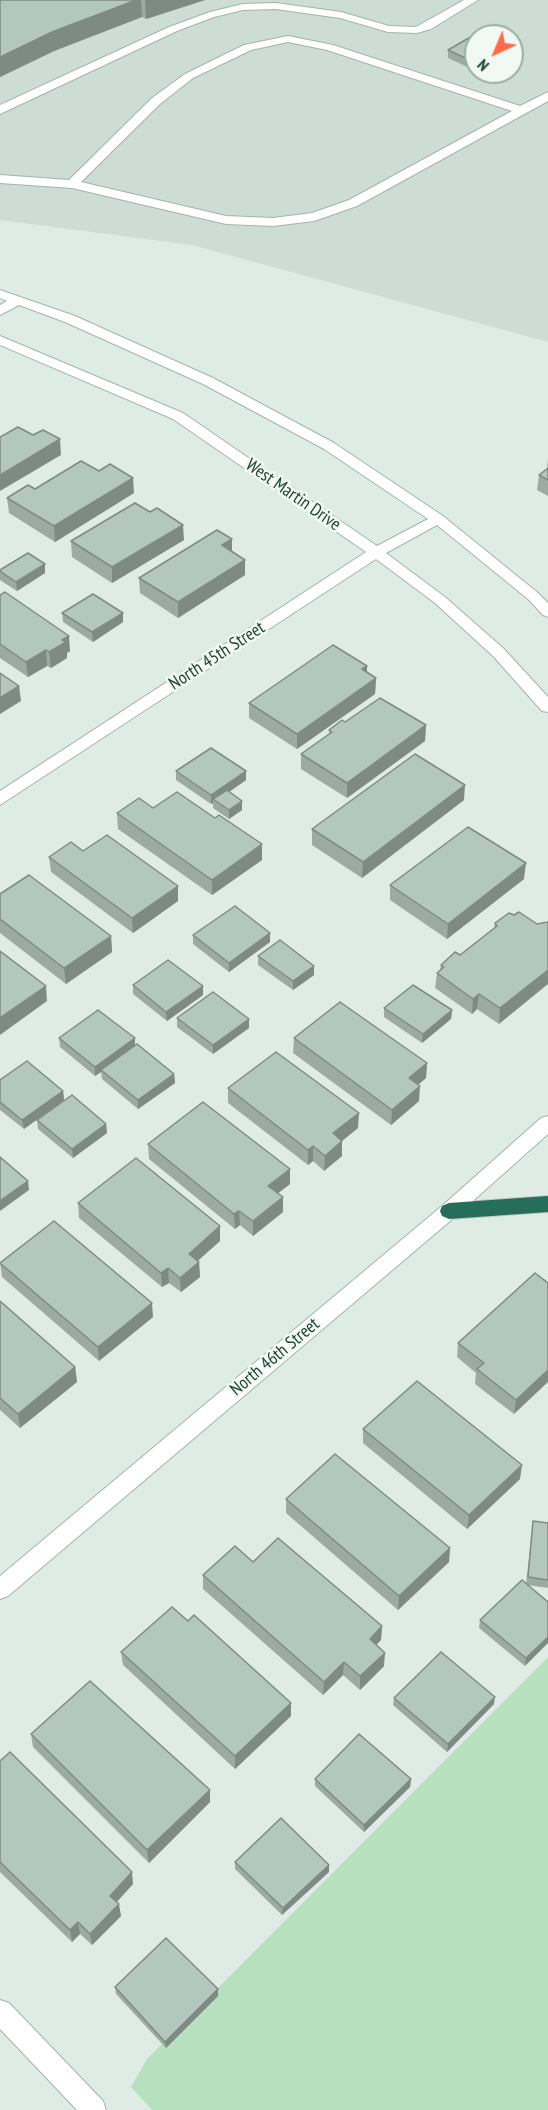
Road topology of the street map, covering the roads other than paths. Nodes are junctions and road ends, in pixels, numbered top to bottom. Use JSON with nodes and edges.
{"nodes":[{"id":1,"x":472,"y":0,"type":"edge"},
{"id":2,"x":548,"y":96,"type":"edge"},
{"id":3,"x":0,"y":110,"type":"edge"},
{"id":4,"x":523,"y":111,"type":"junction"},
{"id":5,"x":0,"y":179,"type":"edge"},
{"id":6,"x":72,"y":184,"type":"junction"},
{"id":7,"x":0,"y":294,"type":"edge"},
{"id":8,"x":18,"y":300,"type":"junction"},
{"id":9,"x":0,"y":311,"type":"edge"},
{"id":10,"x":0,"y":340,"type":"edge"},
{"id":11,"x":438,"y":519,"type":"junction"},
{"id":12,"x":376,"y":552,"type":"junction"},
{"id":13,"x":548,"y":612,"type":"edge"},
{"id":14,"x":548,"y":707,"type":"edge"},
{"id":15,"x":0,"y":799,"type":"edge"},
{"id":16,"x":548,"y":1123,"type":"edge"},
{"id":17,"x":548,"y":1204,"type":"edge"},
{"id":18,"x":449,"y":1211,"type":"junction"},
{"id":19,"x":0,"y":1589,"type":"edge"},
{"id":20,"x":0,"y":2012,"type":"edge"},
{"id":21,"x":94,"y":2110,"type":"edge"}],
"edges":[{"from":1,"to":3,"type":"street"},
{"from":2,"to":4,"type":"street"},
{"from":4,"to":6,"type":"street"},
{"from":4,"to":6,"type":"street"},
{"from":5,"to":6,"type":"street"},
{"from":7,"to":8,"type":"street"},
{"from":8,"to":9,"type":"street"},
{"from":8,"to":11,"type":"street"},
{"from":10,"to":12,"type":"street","name":"West Martin Drive"},
{"from":11,"to":12,"type":"street","name":"North 45th Street"},
{"from":11,"to":13,"type":"street"},
{"from":12,"to":14,"type":"street","name":"West Martin Drive"},
{"from":12,"to":15,"type":"street","name":"North 45th Street"},
{"from":16,"to":18,"type":"street","name":"North 46th Street"},
{"from":17,"to":18,"type":"highway"},
{"from":18,"to":19,"type":"street","name":"North 46th Street"},
{"from":20,"to":21,"type":"street"}]}
